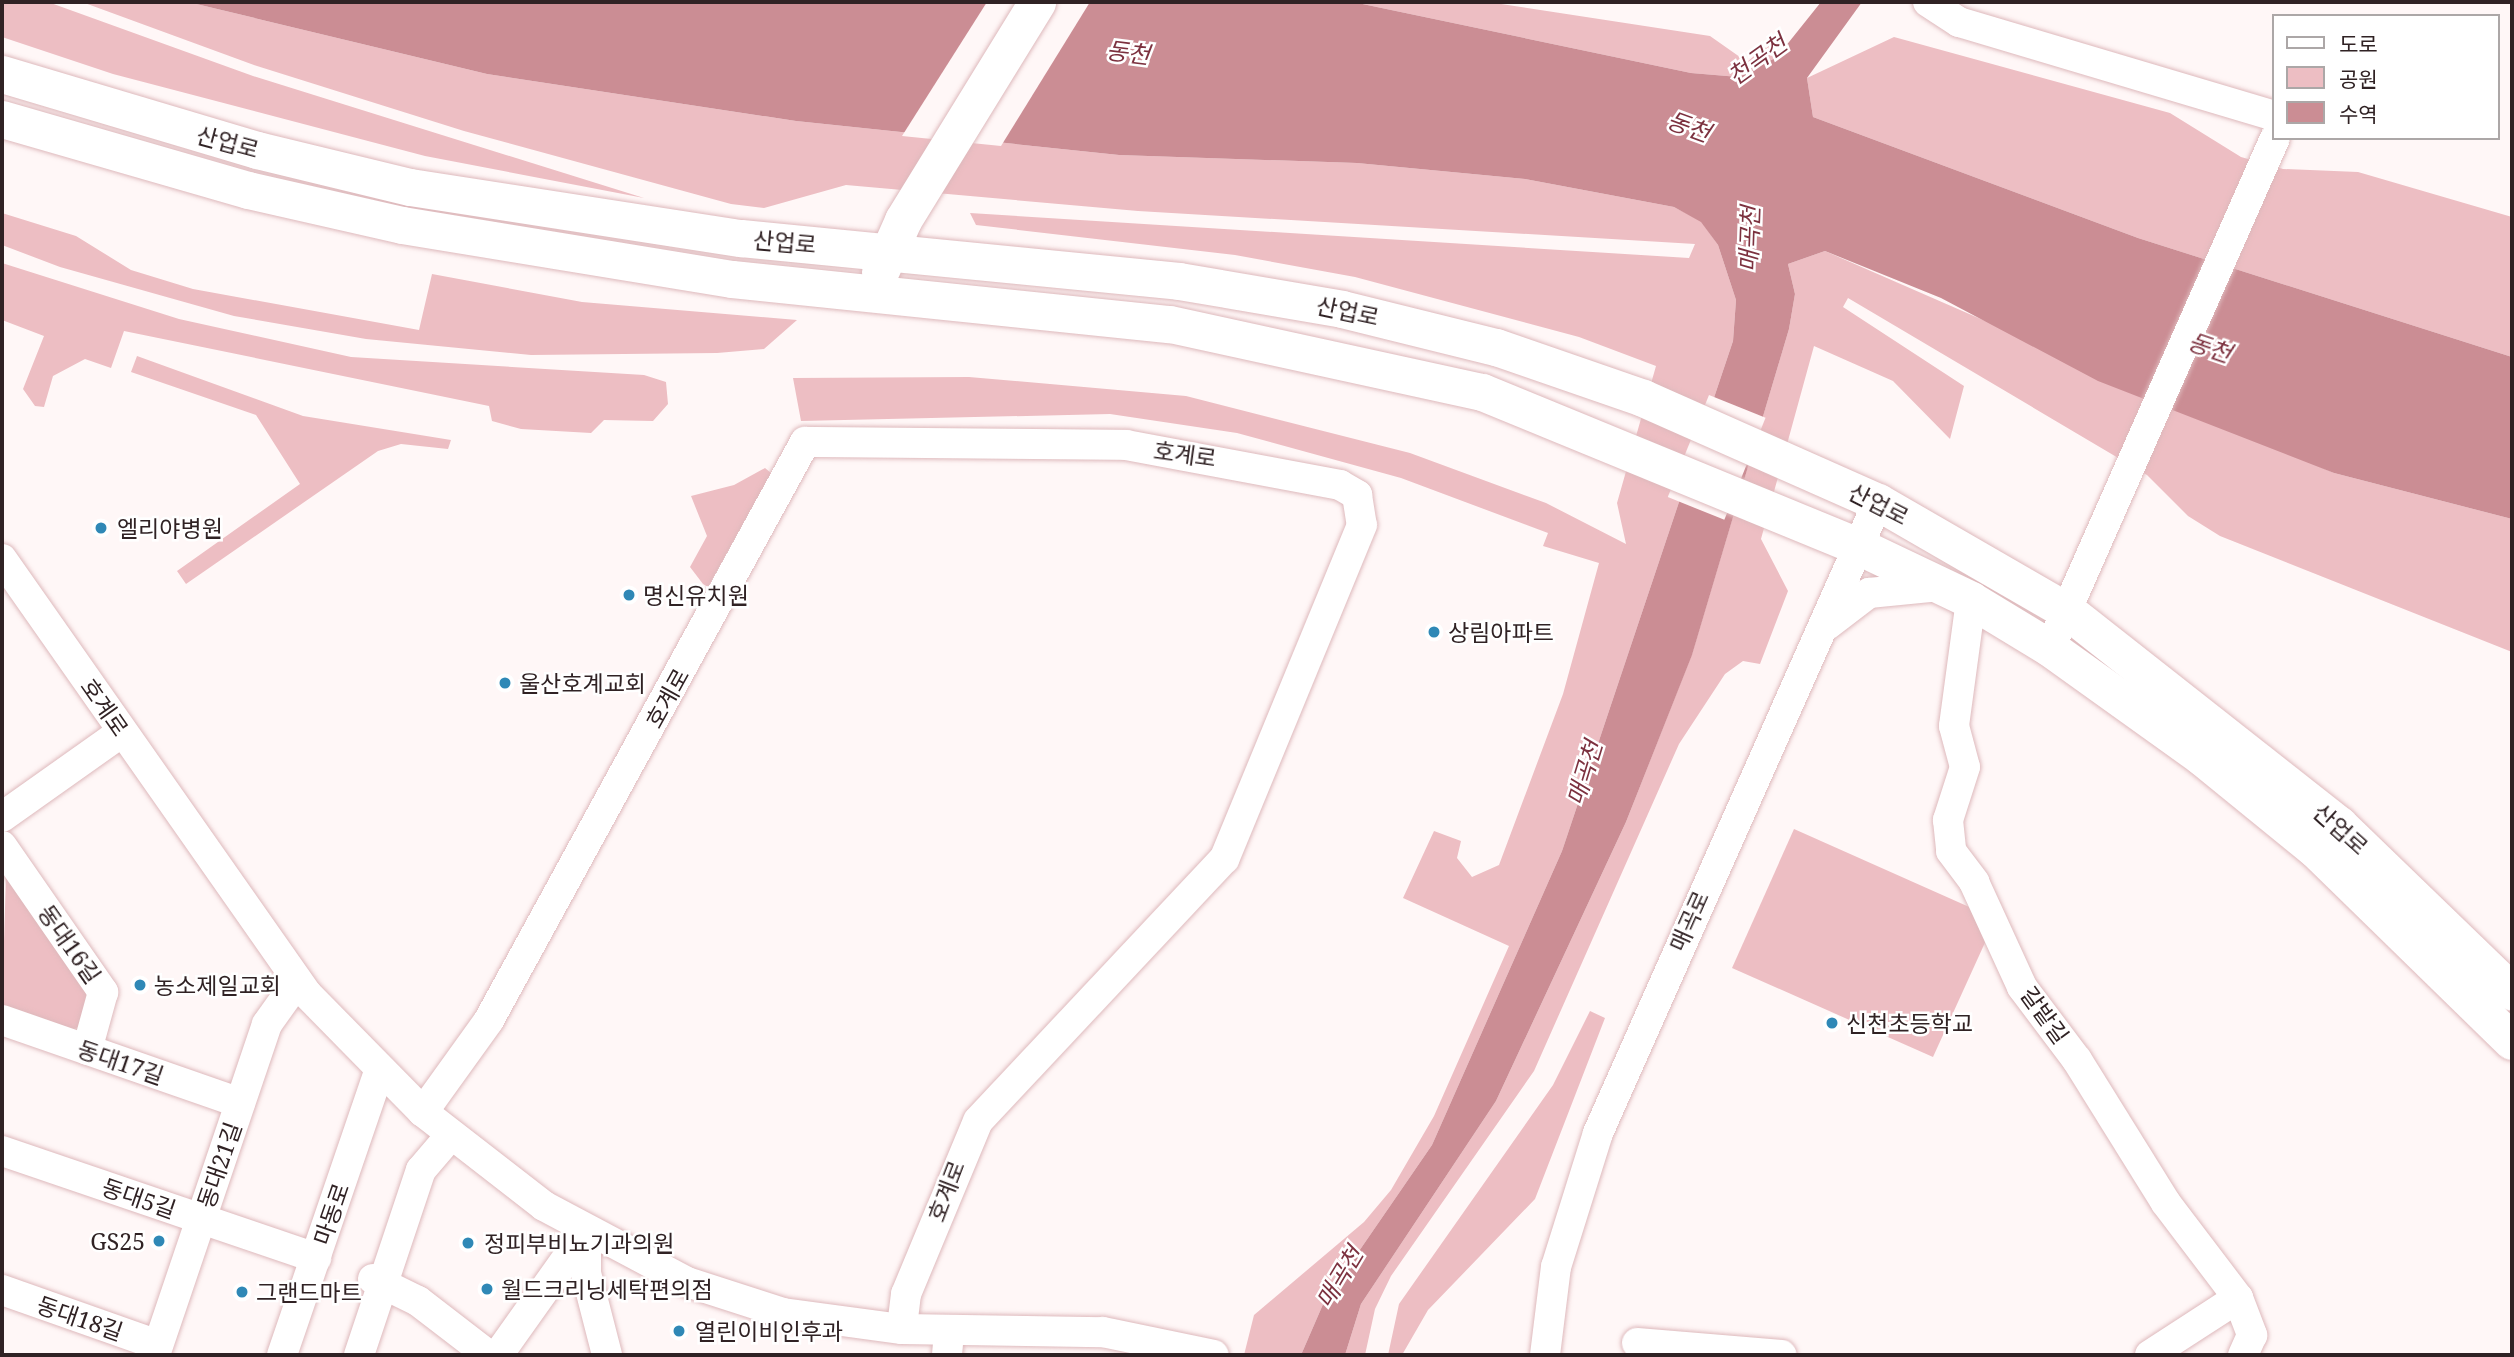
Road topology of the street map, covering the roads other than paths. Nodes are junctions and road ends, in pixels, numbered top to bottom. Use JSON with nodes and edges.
{"nodes":[{"id":1,"x":1038,"y":2,"type":"edge"},
{"id":2,"x":1927,"y":2,"type":"edge"},
{"id":3,"x":2,"y":74,"type":"edge"},
{"id":4,"x":2272,"y":115,"type":"edge"},
{"id":5,"x":2,"y":119,"type":"edge"},
{"id":6,"x":2274,"y":140,"type":"edge"},
{"id":7,"x":896,"y":235,"type":"junction"},
{"id":8,"x":870,"y":295,"type":"junction"},
{"id":9,"x":1878,"y":502,"type":"junction"},
{"id":10,"x":1858,"y":546,"type":"junction"},
{"id":11,"x":2,"y":559,"type":"edge"},
{"id":12,"x":1957,"y":593,"type":"junction"},
{"id":13,"x":2070,"y":613,"type":"junction"},
{"id":14,"x":1819,"y":633,"type":"junction"},
{"id":15,"x":2050,"y":648,"type":"junction"},
{"id":16,"x":122,"y":732,"type":"junction"},
{"id":17,"x":2,"y":817,"type":"edge"},
{"id":18,"x":2,"y":846,"type":"edge"},
{"id":19,"x":297,"y":982,"type":"junction"},
{"id":20,"x":2512,"y":992,"type":"edge"},
{"id":21,"x":2,"y":1020,"type":"edge"},
{"id":22,"x":2512,"y":1041,"type":"edge"},
{"id":23,"x":87,"y":1050,"type":"junction"},
{"id":24,"x":379,"y":1072,"type":"junction"},
{"id":25,"x":240,"y":1103,"type":"junction"},
{"id":26,"x":423,"y":1112,"type":"junction"},
{"id":27,"x":450,"y":1136,"type":"junction"},
{"id":28,"x":2,"y":1151,"type":"edge"},
{"id":29,"x":201,"y":1219,"type":"junction"},
{"id":30,"x":586,"y":1231,"type":"junction"},
{"id":31,"x":316,"y":1258,"type":"junction"},
{"id":32,"x":378,"y":1280,"type":"junction"},
{"id":33,"x":2,"y":1290,"type":"edge"},
{"id":34,"x":2238,"y":1298,"type":"junction"},
{"id":35,"x":902,"y":1329,"type":"junction"},
{"id":36,"x":948,"y":1343,"type":"edge"},
{"id":37,"x":1045,"y":1343,"type":"edge"},
{"id":38,"x":1637,"y":1343,"type":"dead end"},
{"id":39,"x":157,"y":1350,"type":"edge"},
{"id":40,"x":282,"y":1355,"type":"edge"},
{"id":41,"x":359,"y":1355,"type":"edge"},
{"id":42,"x":488,"y":1355,"type":"edge"},
{"id":43,"x":498,"y":1355,"type":"edge"},
{"id":44,"x":607,"y":1355,"type":"edge"},
{"id":45,"x":1214,"y":1355,"type":"edge"},
{"id":46,"x":1545,"y":1355,"type":"edge"},
{"id":47,"x":1782,"y":1355,"type":"edge"},
{"id":48,"x":2150,"y":1355,"type":"edge"},
{"id":49,"x":2243,"y":1355,"type":"edge"}],
"edges":[{"from":1,"to":7,"type":"main road"},
{"from":2,"to":4,"type":"street"},
{"from":3,"to":7,"type":"main road","name":"산업로"},
{"from":5,"to":8,"type":"main road","name":"산업로"},
{"from":6,"to":13,"type":"street"},
{"from":7,"to":8,"type":"main road"},
{"from":7,"to":9,"type":"main road","name":"산업로"},
{"from":8,"to":10,"type":"main road","name":"산업로"},
{"from":9,"to":10,"type":"street","name":"매곡로"},
{"from":9,"to":13,"type":"main road","name":"산업로"},
{"from":10,"to":12,"type":"main road","name":"산업로"},
{"from":10,"to":14,"type":"street","name":"매곡로"},
{"from":11,"to":16,"type":"street","name":"호계로"},
{"from":12,"to":14,"type":"street"},
{"from":12,"to":15,"type":"main road","name":"산업로"},
{"from":12,"to":34,"type":"street","name":"갈밭길"},
{"from":13,"to":15,"type":"street"},
{"from":13,"to":20,"type":"main road","name":"산업로"},
{"from":14,"to":46,"type":"street","name":"매곡로"},
{"from":15,"to":22,"type":"main road","name":"산업로"},
{"from":16,"to":17,"type":"street"},
{"from":16,"to":19,"type":"street","name":"호계로"},
{"from":18,"to":23,"type":"street","name":"동대16길"},
{"from":19,"to":24,"type":"street","name":"호계로"},
{"from":19,"to":25,"type":"street","name":"동대21길"},
{"from":21,"to":23,"type":"street","name":"동대17길"},
{"from":23,"to":25,"type":"street","name":"동대17길"},
{"from":24,"to":26,"type":"street","name":"호계로"},
{"from":24,"to":31,"type":"street","name":"마동로"},
{"from":25,"to":29,"type":"street","name":"동대21길"},
{"from":26,"to":27,"type":"street","name":"호계로"},
{"from":26,"to":35,"type":"street","name":"호계로"},
{"from":27,"to":30,"type":"street","name":"호계로"},
{"from":27,"to":32,"type":"street"},
{"from":28,"to":29,"type":"street","name":"동대5길"},
{"from":29,"to":31,"type":"street","name":"동대5길"},
{"from":29,"to":39,"type":"street","name":"동대21길"},
{"from":30,"to":35,"type":"street","name":"호계로"},
{"from":30,"to":43,"type":"street"},
{"from":30,"to":44,"type":"street"},
{"from":31,"to":40,"type":"street","name":"마동로"},
{"from":32,"to":41,"type":"street"},
{"from":32,"to":42,"type":"street"},
{"from":33,"to":39,"type":"street","name":"동대18길"},
{"from":34,"to":48,"type":"street"},
{"from":34,"to":49,"type":"street","name":"갈밭길"},
{"from":35,"to":36,"type":"street","name":"호계로"},
{"from":36,"to":37,"type":"street","name":"호계로"},
{"from":37,"to":45,"type":"street","name":"호계로"},
{"from":38,"to":47,"type":"street"}]}
